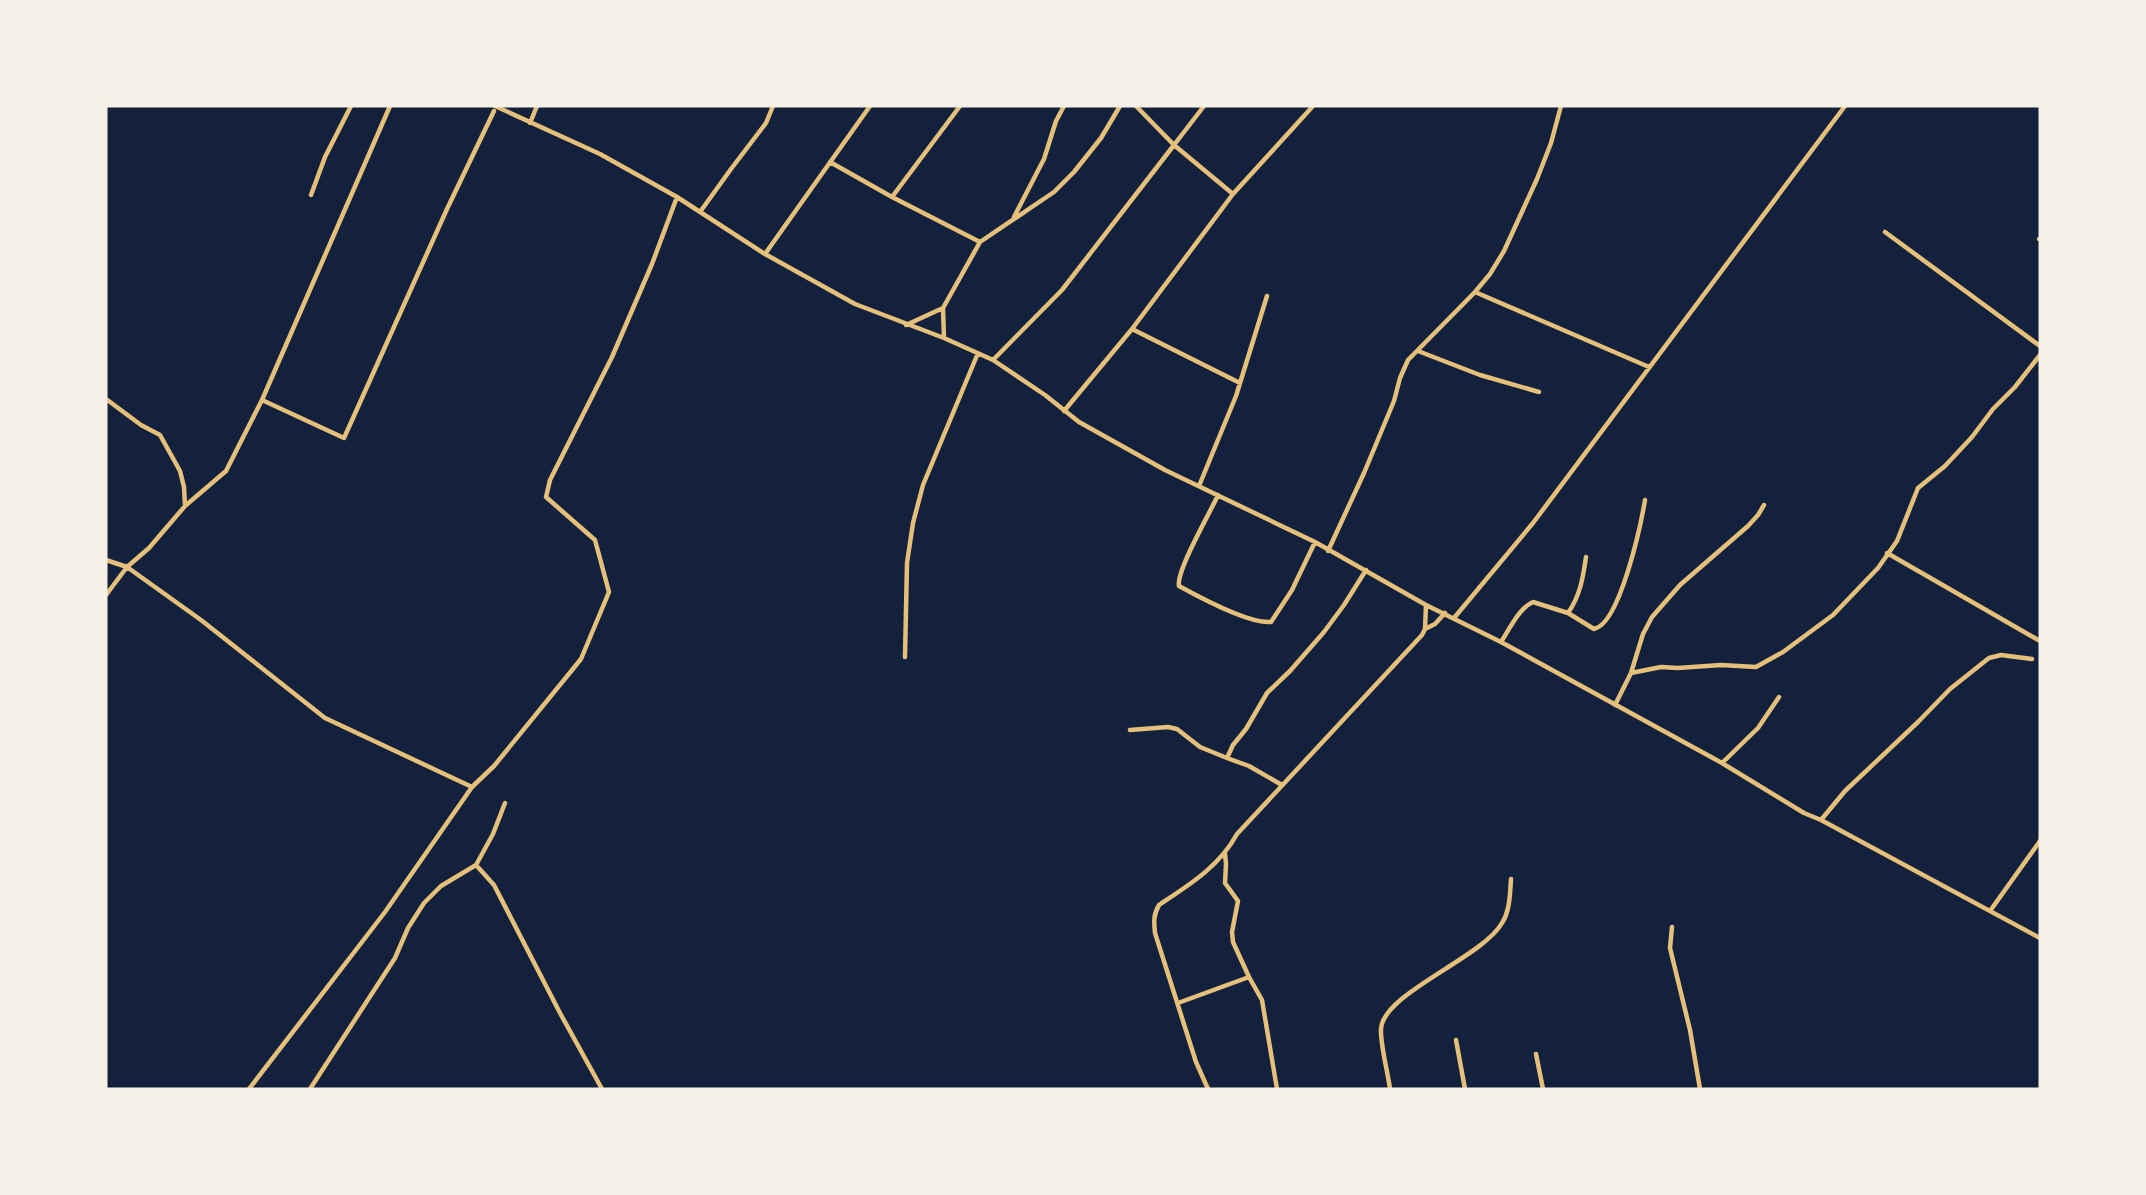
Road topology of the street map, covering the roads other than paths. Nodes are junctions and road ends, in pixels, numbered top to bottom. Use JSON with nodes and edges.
{"nodes":[{"id":1,"x":351,"y":106,"type":"edge"},
{"id":2,"x":390,"y":106,"type":"edge"},
{"id":3,"x":537,"y":106,"type":"edge"},
{"id":4,"x":773,"y":106,"type":"edge"},
{"id":5,"x":870,"y":106,"type":"edge"},
{"id":6,"x":960,"y":106,"type":"edge"},
{"id":7,"x":1064,"y":106,"type":"edge"},
{"id":8,"x":1120,"y":106,"type":"edge"},
{"id":9,"x":1136,"y":106,"type":"edge"},
{"id":10,"x":1204,"y":106,"type":"edge"},
{"id":11,"x":1313,"y":106,"type":"edge"},
{"id":12,"x":1561,"y":106,"type":"edge"},
{"id":13,"x":1845,"y":106,"type":"edge"},
{"id":14,"x":495,"y":108,"type":"edge"},
{"id":15,"x":530,"y":123,"type":"junction"},
{"id":16,"x":1174,"y":144,"type":"junction"},
{"id":17,"x":830,"y":162,"type":"junction"},
{"id":18,"x":1233,"y":194,"type":"junction"},
{"id":19,"x":311,"y":195,"type":"dead end"},
{"id":20,"x":677,"y":197,"type":"junction"},
{"id":21,"x":892,"y":197,"type":"junction"},
{"id":22,"x":700,"y":212,"type":"junction"},
{"id":23,"x":1014,"y":218,"type":"junction"},
{"id":24,"x":1885,"y":232,"type":"dead end"},
{"id":25,"x":980,"y":242,"type":"junction"},
{"id":26,"x":765,"y":254,"type":"junction"},
{"id":27,"x":1475,"y":292,"type":"junction"},
{"id":28,"x":1267,"y":296,"type":"dead end"},
{"id":29,"x":943,"y":308,"type":"junction"},
{"id":30,"x":906,"y":325,"type":"junction"},
{"id":31,"x":1132,"y":329,"type":"junction"},
{"id":32,"x":944,"y":338,"type":"junction"},
{"id":33,"x":2040,"y":346,"type":"edge"},
{"id":34,"x":1418,"y":351,"type":"junction"},
{"id":35,"x":978,"y":353,"type":"junction"},
{"id":36,"x":2040,"y":355,"type":"edge"},
{"id":37,"x":993,"y":360,"type":"junction"},
{"id":38,"x":2038,"y":361,"type":"edge"},
{"id":39,"x":1649,"y":367,"type":"junction"},
{"id":40,"x":1240,"y":383,"type":"junction"},
{"id":41,"x":1539,"y":392,"type":"dead end"},
{"id":42,"x":106,"y":399,"type":"edge"},
{"id":43,"x":262,"y":400,"type":"junction"},
{"id":44,"x":1064,"y":411,"type":"junction"},
{"id":45,"x":1199,"y":486,"type":"junction"},
{"id":46,"x":1218,"y":495,"type":"junction"},
{"id":47,"x":1645,"y":500,"type":"dead end"},
{"id":48,"x":1764,"y":505,"type":"dead end"},
{"id":49,"x":186,"y":506,"type":"junction"},
{"id":50,"x":1315,"y":542,"type":"junction"},
{"id":51,"x":1328,"y":551,"type":"junction"},
{"id":52,"x":1887,"y":553,"type":"junction"},
{"id":53,"x":1586,"y":557,"type":"dead end"},
{"id":54,"x":106,"y":560,"type":"edge"},
{"id":55,"x":127,"y":567,"type":"junction"},
{"id":56,"x":1366,"y":570,"type":"junction"},
{"id":57,"x":106,"y":595,"type":"edge"},
{"id":58,"x":1426,"y":605,"type":"junction"},
{"id":59,"x":1444,"y":613,"type":"junction"},
{"id":60,"x":1568,"y":613,"type":"junction"},
{"id":61,"x":1454,"y":618,"type":"junction"},
{"id":62,"x":1425,"y":629,"type":"junction"},
{"id":63,"x":2040,"y":641,"type":"edge"},
{"id":64,"x":1501,"y":642,"type":"junction"},
{"id":65,"x":905,"y":657,"type":"dead end"},
{"id":66,"x":2032,"y":660,"type":"dead end"},
{"id":67,"x":1631,"y":673,"type":"junction"},
{"id":68,"x":1779,"y":697,"type":"dead end"},
{"id":69,"x":1615,"y":705,"type":"junction"},
{"id":70,"x":1130,"y":730,"type":"dead end"},
{"id":71,"x":1227,"y":758,"type":"junction"},
{"id":72,"x":1722,"y":763,"type":"junction"},
{"id":73,"x":1282,"y":785,"type":"junction"},
{"id":74,"x":472,"y":786,"type":"junction"},
{"id":75,"x":504,"y":803,"type":"dead end"},
{"id":76,"x":1821,"y":820,"type":"junction"},
{"id":77,"x":2040,"y":840,"type":"edge"},
{"id":78,"x":1225,"y":854,"type":"junction"},
{"id":79,"x":476,"y":865,"type":"junction"},
{"id":80,"x":1511,"y":879,"type":"dead end"},
{"id":81,"x":1990,"y":911,"type":"junction"},
{"id":82,"x":1672,"y":927,"type":"dead end"},
{"id":83,"x":2040,"y":938,"type":"edge"},
{"id":84,"x":1249,"y":978,"type":"junction"},
{"id":85,"x":1178,"y":1003,"type":"junction"},
{"id":86,"x":1456,"y":1040,"type":"dead end"},
{"id":87,"x":1536,"y":1054,"type":"dead end"},
{"id":88,"x":249,"y":1089,"type":"edge"},
{"id":89,"x":310,"y":1089,"type":"edge"},
{"id":90,"x":602,"y":1089,"type":"edge"},
{"id":91,"x":1208,"y":1089,"type":"edge"},
{"id":92,"x":1277,"y":1089,"type":"edge"},
{"id":93,"x":1390,"y":1089,"type":"edge"},
{"id":94,"x":1465,"y":1089,"type":"edge"},
{"id":95,"x":1543,"y":1089,"type":"edge"},
{"id":96,"x":1700,"y":1089,"type":"edge"}],
"edges":[{"from":1,"to":19,"type":"street"},
{"from":2,"to":43,"type":"street"},
{"from":3,"to":15,"type":"street"},
{"from":4,"to":22,"type":"street"},
{"from":5,"to":17,"type":"street"},
{"from":6,"to":21,"type":"street"},
{"from":7,"to":23,"type":"street"},
{"from":8,"to":23,"type":"street"},
{"from":9,"to":16,"type":"street"},
{"from":10,"to":16,"type":"street"},
{"from":11,"to":18,"type":"street"},
{"from":12,"to":27,"type":"street"},
{"from":13,"to":39,"type":"street"},
{"from":14,"to":15,"type":"street"},
{"from":14,"to":43,"type":"street"},
{"from":15,"to":20,"type":"street"},
{"from":16,"to":18,"type":"street"},
{"from":16,"to":37,"type":"street"},
{"from":17,"to":21,"type":"street"},
{"from":17,"to":26,"type":"street"},
{"from":18,"to":31,"type":"street"},
{"from":20,"to":22,"type":"street"},
{"from":20,"to":74,"type":"street"},
{"from":21,"to":25,"type":"street"},
{"from":22,"to":26,"type":"street"},
{"from":23,"to":25,"type":"street"},
{"from":24,"to":33,"type":"street"},
{"from":25,"to":29,"type":"street"},
{"from":26,"to":30,"type":"street"},
{"from":27,"to":34,"type":"street"},
{"from":27,"to":39,"type":"street"},
{"from":28,"to":40,"type":"street"},
{"from":29,"to":30,"type":"street"},
{"from":29,"to":32,"type":"street"},
{"from":30,"to":32,"type":"street"},
{"from":31,"to":40,"type":"street"},
{"from":31,"to":44,"type":"street"},
{"from":32,"to":35,"type":"street"},
{"from":34,"to":41,"type":"street"},
{"from":34,"to":51,"type":"street"},
{"from":35,"to":37,"type":"street"},
{"from":35,"to":65,"type":"street"},
{"from":36,"to":38,"type":"street"},
{"from":37,"to":44,"type":"street"},
{"from":38,"to":52,"type":"street"},
{"from":39,"to":61,"type":"street"},
{"from":40,"to":45,"type":"street"},
{"from":42,"to":49,"type":"street"},
{"from":43,"to":49,"type":"street"},
{"from":44,"to":45,"type":"street"},
{"from":45,"to":46,"type":"street"},
{"from":46,"to":50,"type":"street"},
{"from":46,"to":50,"type":"street"},
{"from":47,"to":60,"type":"street"},
{"from":48,"to":67,"type":"street"},
{"from":49,"to":55,"type":"street"},
{"from":50,"to":51,"type":"street"},
{"from":51,"to":56,"type":"street"},
{"from":52,"to":63,"type":"street"},
{"from":52,"to":67,"type":"street"},
{"from":53,"to":60,"type":"street"},
{"from":54,"to":55,"type":"street"},
{"from":55,"to":57,"type":"street"},
{"from":55,"to":74,"type":"street"},
{"from":56,"to":58,"type":"street"},
{"from":56,"to":71,"type":"street"},
{"from":58,"to":59,"type":"street"},
{"from":58,"to":62,"type":"street"},
{"from":59,"to":61,"type":"street"},
{"from":59,"to":62,"type":"street"},
{"from":60,"to":64,"type":"street"},
{"from":61,"to":64,"type":"street"},
{"from":62,"to":73,"type":"street"},
{"from":64,"to":69,"type":"street"},
{"from":66,"to":76,"type":"street"},
{"from":67,"to":69,"type":"street"},
{"from":68,"to":72,"type":"street"},
{"from":69,"to":72,"type":"street"},
{"from":70,"to":71,"type":"street"},
{"from":71,"to":73,"type":"street"},
{"from":72,"to":76,"type":"street"},
{"from":73,"to":78,"type":"street"},
{"from":74,"to":88,"type":"street"},
{"from":75,"to":79,"type":"street"},
{"from":76,"to":81,"type":"street"},
{"from":77,"to":81,"type":"street"},
{"from":78,"to":84,"type":"street"},
{"from":78,"to":85,"type":"street"},
{"from":79,"to":89,"type":"street"},
{"from":79,"to":90,"type":"street"},
{"from":80,"to":93,"type":"street"},
{"from":81,"to":83,"type":"street"},
{"from":82,"to":96,"type":"street"},
{"from":84,"to":85,"type":"street"},
{"from":84,"to":92,"type":"street"},
{"from":85,"to":91,"type":"street"},
{"from":86,"to":94,"type":"street"},
{"from":87,"to":95,"type":"street"}]}
